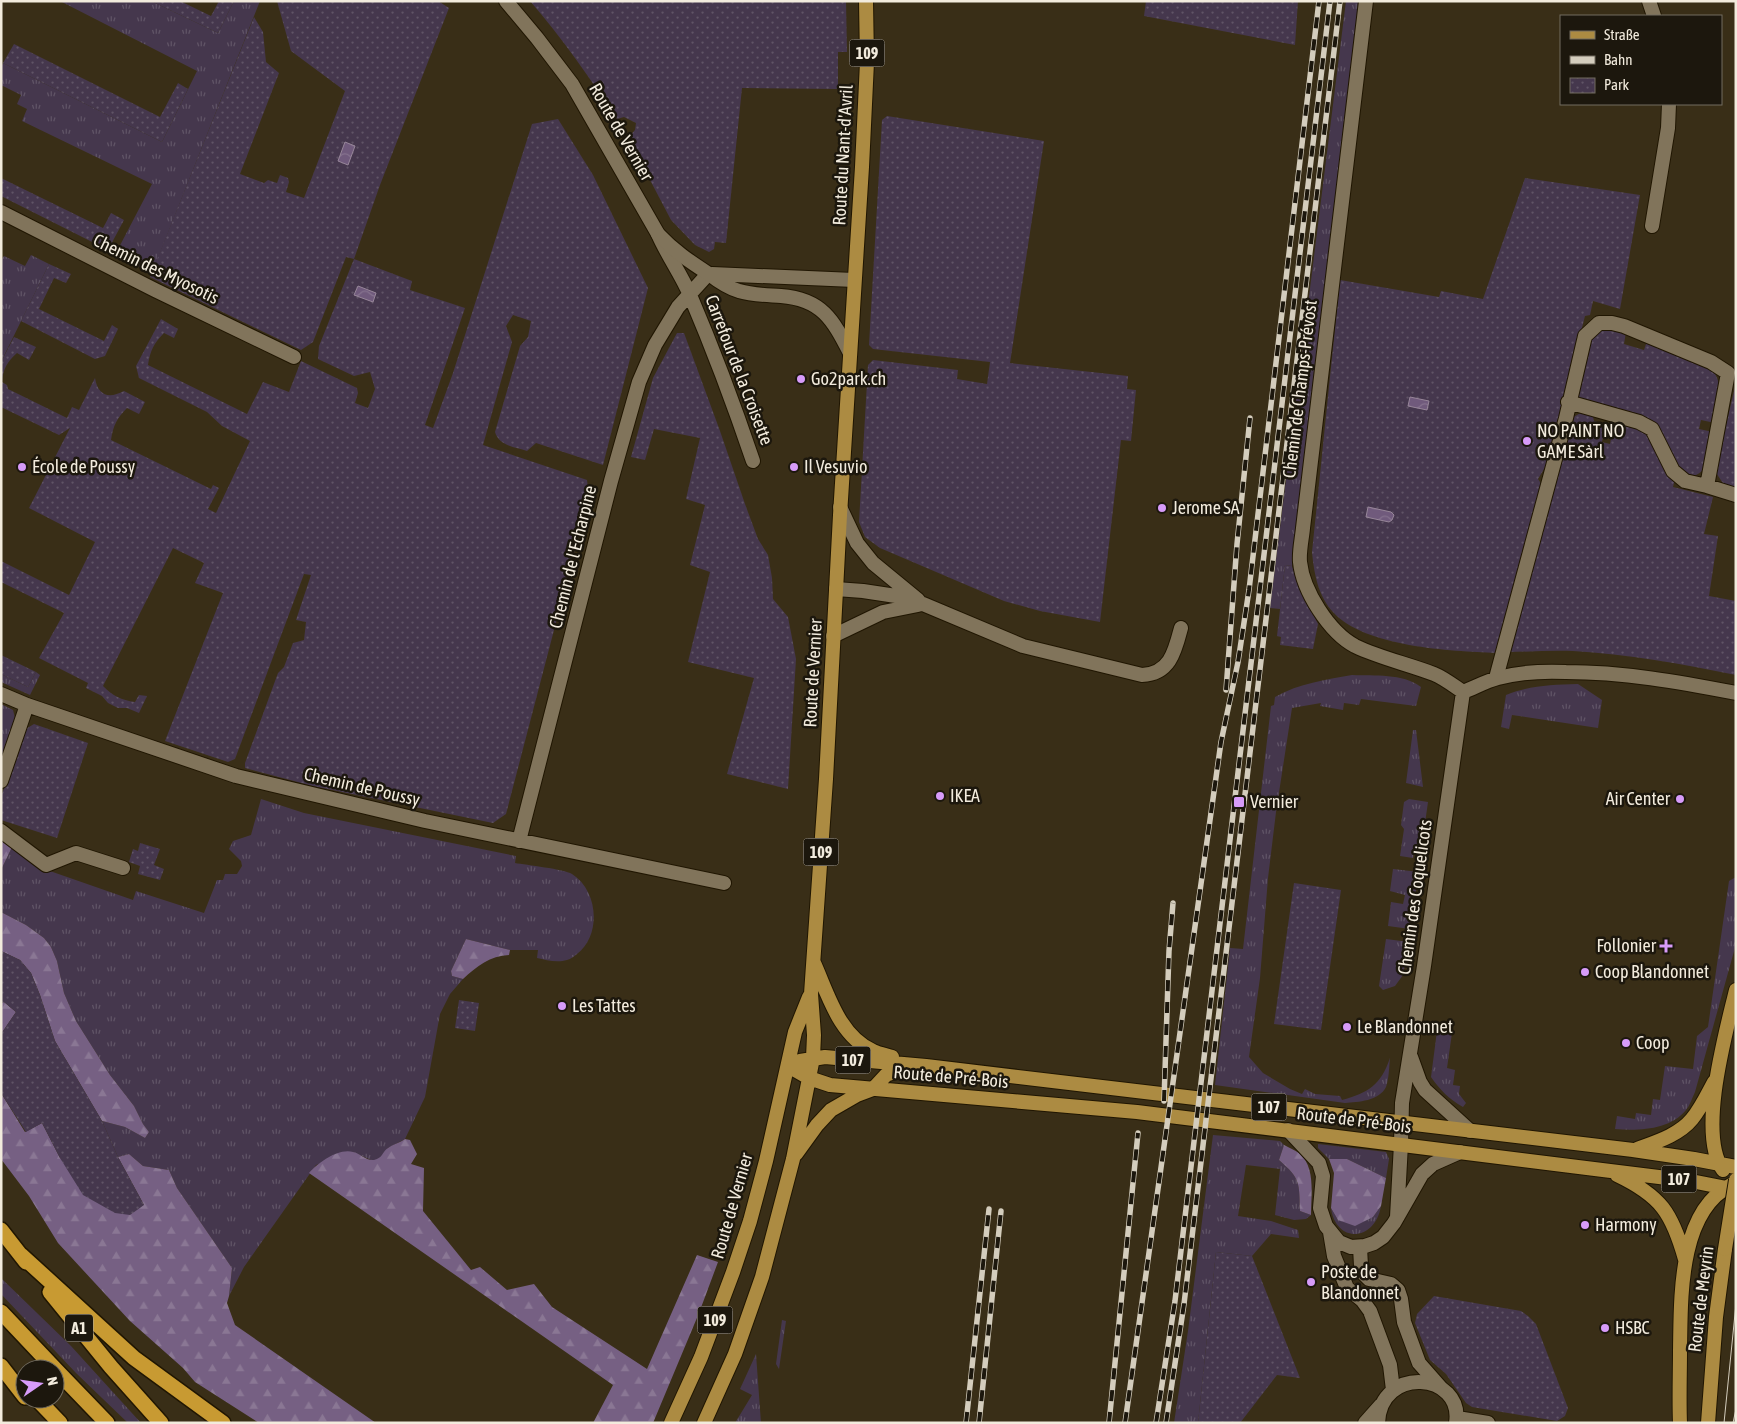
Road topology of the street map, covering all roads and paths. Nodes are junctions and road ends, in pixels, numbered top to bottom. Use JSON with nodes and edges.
{"nodes":[{"id":1,"x":506,"y":1,"type":"edge"},
{"id":2,"x":866,"y":1,"type":"edge"},
{"id":3,"x":1366,"y":1,"type":"edge"},
{"id":4,"x":1649,"y":1,"type":"edge"},
{"id":5,"x":1654,"y":15,"type":"edge"},
{"id":6,"x":1669,"y":105,"type":"edge"},
{"id":7,"x":1,"y":212,"type":"edge"},
{"id":8,"x":1652,"y":226,"type":"dead end"},
{"id":9,"x":658,"y":234,"type":"junction"},
{"id":10,"x":708,"y":274,"type":"junction"},
{"id":11,"x":854,"y":280,"type":"junction"},
{"id":12,"x":689,"y":294,"type":"junction"},
{"id":13,"x":850,"y":353,"type":"junction"},
{"id":14,"x":294,"y":357,"type":"dead end"},
{"id":15,"x":1568,"y":402,"type":"junction"},
{"id":16,"x":753,"y":460,"type":"dead end"},
{"id":17,"x":1707,"y":486,"type":"junction"},
{"id":18,"x":1736,"y":495,"type":"edge"},
{"id":19,"x":840,"y":507,"type":"junction"},
{"id":20,"x":836,"y":589,"type":"junction"},
{"id":21,"x":922,"y":604,"type":"junction"},
{"id":22,"x":1180,"y":628,"type":"dead end"},
{"id":23,"x":833,"y":636,"type":"junction"},
{"id":24,"x":1496,"y":678,"type":"junction"},
{"id":25,"x":1463,"y":692,"type":"junction"},
{"id":26,"x":1736,"y":693,"type":"edge"},
{"id":27,"x":1,"y":694,"type":"edge"},
{"id":28,"x":27,"y":705,"type":"junction"},
{"id":29,"x":1,"y":781,"type":"edge"},
{"id":30,"x":1,"y":831,"type":"edge"},
{"id":31,"x":518,"y":841,"type":"junction"},
{"id":32,"x":123,"y":868,"type":"dead end"},
{"id":33,"x":724,"y":883,"type":"dead end"},
{"id":34,"x":814,"y":961,"type":"junction"},
{"id":35,"x":1736,"y":990,"type":"edge"},
{"id":36,"x":811,"y":994,"type":"junction"},
{"id":37,"x":1410,"y":1056,"type":"junction"},
{"id":38,"x":813,"y":1058,"type":"junction"},
{"id":39,"x":788,"y":1066,"type":"junction"},
{"id":40,"x":926,"y":1066,"type":"junction"},
{"id":41,"x":809,"y":1078,"type":"junction"},
{"id":42,"x":1716,"y":1080,"type":"junction"},
{"id":43,"x":873,"y":1089,"type":"junction"},
{"id":44,"x":1402,"y":1123,"type":"junction"},
{"id":45,"x":1288,"y":1130,"type":"junction"},
{"id":46,"x":1470,"y":1131,"type":"junction"},
{"id":47,"x":1401,"y":1144,"type":"junction"},
{"id":48,"x":1633,"y":1150,"type":"junction"},
{"id":49,"x":1460,"y":1152,"type":"junction"},
{"id":50,"x":793,"y":1159,"type":"junction"},
{"id":51,"x":1719,"y":1164,"type":"junction"},
{"id":52,"x":1736,"y":1167,"type":"edge"},
{"id":53,"x":1607,"y":1170,"type":"junction"},
{"id":54,"x":1734,"y":1184,"type":"edge"},
{"id":55,"x":1397,"y":1217,"type":"junction"},
{"id":56,"x":1,"y":1230,"type":"edge"},
{"id":57,"x":1330,"y":1232,"type":"junction"},
{"id":58,"x":1360,"y":1247,"type":"junction"},
{"id":59,"x":20,"y":1254,"type":"junction"},
{"id":60,"x":1686,"y":1259,"type":"junction"},
{"id":61,"x":1,"y":1312,"type":"edge"},
{"id":62,"x":46,"y":1359,"type":"edge"},
{"id":63,"x":1,"y":1365,"type":"edge"},
{"id":64,"x":15,"y":1378,"type":"edge"},
{"id":65,"x":65,"y":1379,"type":"edge"},
{"id":66,"x":15,"y":1383,"type":"edge"},
{"id":67,"x":1441,"y":1388,"type":"junction"},
{"id":68,"x":1393,"y":1390,"type":"junction"},
{"id":69,"x":1383,"y":1403,"type":"junction"},
{"id":70,"x":34,"y":1409,"type":"edge"},
{"id":71,"x":46,"y":1409,"type":"edge"},
{"id":72,"x":1457,"y":1420,"type":"edge"},
{"id":73,"x":45,"y":1423,"type":"edge"},
{"id":74,"x":60,"y":1423,"type":"edge"},
{"id":75,"x":108,"y":1423,"type":"edge"},
{"id":76,"x":161,"y":1423,"type":"edge"},
{"id":77,"x":223,"y":1423,"type":"edge"},
{"id":78,"x":671,"y":1423,"type":"edge"},
{"id":79,"x":704,"y":1423,"type":"edge"},
{"id":80,"x":1365,"y":1423,"type":"edge"},
{"id":81,"x":1378,"y":1423,"type":"edge"},
{"id":82,"x":1488,"y":1423,"type":"edge"},
{"id":83,"x":1680,"y":1423,"type":"edge"},
{"id":84,"x":1708,"y":1423,"type":"edge"}],
"edges":[{"from":1,"to":9,"type":"street","name":"Route de Vernier"},
{"from":2,"to":11,"type":"main road","name":"Route du Nant-d'Avril","number":"109"},
{"from":3,"to":25,"type":"street","name":"Chemin de Champs-Prévost"},
{"from":4,"to":5,"type":"street"},
{"from":6,"to":8,"type":"street"},
{"from":7,"to":14,"type":"street","name":"Chemin des Myosotis"},
{"from":9,"to":10,"type":"street","name":"Route de Vernier"},
{"from":9,"to":12,"type":"street","name":"Carrefour de la Croisette"},
{"from":10,"to":11,"type":"street","name":"Route de Vernier"},
{"from":10,"to":12,"type":"street","name":"Carrefour de la Croisette"},
{"from":10,"to":13,"type":"street","name":"Route de Vernier"},
{"from":11,"to":13,"type":"main road","name":"Route de Vernier","number":"109"},
{"from":12,"to":16,"type":"street","name":"Carrefour de la Croisette"},
{"from":12,"to":31,"type":"street","name":"Chemin de l'Echarpine"},
{"from":13,"to":19,"type":"main road","name":"Route de Vernier","number":"109"},
{"from":15,"to":17,"type":"street"},
{"from":15,"to":17,"type":"street"},
{"from":15,"to":24,"type":"street"},
{"from":17,"to":18,"type":"street"},
{"from":19,"to":20,"type":"main road","name":"Route de Vernier","number":"109"},
{"from":19,"to":21,"type":"street"},
{"from":20,"to":21,"type":"street"},
{"from":20,"to":23,"type":"main road","name":"Route de Vernier","number":"109"},
{"from":21,"to":22,"type":"street"},
{"from":21,"to":23,"type":"street"},
{"from":23,"to":34,"type":"main road","name":"Route de Vernier","number":"109"},
{"from":24,"to":25,"type":"street"},
{"from":24,"to":26,"type":"street"},
{"from":25,"to":37,"type":"street","name":"Chemin des Coquelicots"},
{"from":27,"to":28,"type":"street","name":"Chemin de Poussy"},
{"from":28,"to":29,"type":"street"},
{"from":28,"to":31,"type":"street","name":"Chemin de Poussy"},
{"from":30,"to":32,"type":"street"},
{"from":31,"to":33,"type":"street","name":"Chemin de Poussy"},
{"from":34,"to":36,"type":"main road","name":"Route de Vernier","number":"109"},
{"from":34,"to":40,"type":"main road"},
{"from":35,"to":42,"type":"main road"},
{"from":36,"to":38,"type":"main road","name":"Route de Vernier","number":"109"},
{"from":36,"to":39,"type":"main road","name":"Route de Vernier","number":"109"},
{"from":37,"to":44,"type":"street","name":"Chemin des Coquelicots"},
{"from":37,"to":46,"type":"street"},
{"from":38,"to":39,"type":"main road","name":"Route de Pré-Bois","number":"107"},
{"from":38,"to":40,"type":"main road","name":"Route de Pré-Bois","number":"107"},
{"from":38,"to":41,"type":"main road","name":"Route de Vernier","number":"109"},
{"from":39,"to":41,"type":"main road","name":"Route de Pré-Bois","number":"107"},
{"from":39,"to":78,"type":"main road","name":"Route de Vernier","number":"109"},
{"from":40,"to":43,"type":"main road"},
{"from":40,"to":44,"type":"main road","name":"Route de Pré-Bois","number":"107"},
{"from":41,"to":43,"type":"main road","name":"Route de Pré-Bois","number":"107"},
{"from":41,"to":50,"type":"main road","name":"Route de Vernier","number":"109"},
{"from":42,"to":48,"type":"main road"},
{"from":42,"to":51,"type":"main road"},
{"from":43,"to":45,"type":"main road","name":"Route de Pré-Bois","number":"107"},
{"from":43,"to":50,"type":"main road"},
{"from":44,"to":46,"type":"main road","name":"Route de Pré-Bois","number":"107"},
{"from":44,"to":47,"type":"street","name":"Chemin des Coquelicots"},
{"from":45,"to":47,"type":"main road","name":"Route de Pré-Bois","number":"107"},
{"from":45,"to":57,"type":"street"},
{"from":46,"to":48,"type":"main road","name":"Route de Pré-Bois","number":"107"},
{"from":47,"to":49,"type":"main road","name":"Route de Pré-Bois","number":"107"},
{"from":47,"to":55,"type":"street","name":"Chemin des Coquelicots"},
{"from":48,"to":51,"type":"main road","name":"Route de Pré-Bois","number":"107"},
{"from":49,"to":53,"type":"main road","name":"Route de Pré-Bois","number":"107"},
{"from":49,"to":55,"type":"street"},
{"from":50,"to":79,"type":"main road","name":"Route de Vernier","number":"109"},
{"from":51,"to":52,"type":"main road","name":"Route de Pré-Bois","number":"107"},
{"from":51,"to":54,"type":"main road"},
{"from":53,"to":54,"type":"main road","name":"Route de Pré-Bois","number":"107"},
{"from":53,"to":60,"type":"main road"},
{"from":54,"to":60,"type":"main road"},
{"from":54,"to":84,"type":"main road","name":"Route de Meyrin","bridge":true},
{"from":55,"to":58,"type":"street"},
{"from":56,"to":59,"type":"highway","number":"A1"},
{"from":57,"to":58,"type":"street"},
{"from":57,"to":68,"type":"street"},
{"from":58,"to":67,"type":"street"},
{"from":59,"to":76,"type":"highway","number":"A1"},
{"from":59,"to":77,"type":"highway"},
{"from":60,"to":83,"type":"main road"},
{"from":61,"to":62,"type":"highway"},
{"from":63,"to":64,"type":"highway"},
{"from":63,"to":66,"type":"highway"},
{"from":65,"to":75,"type":"highway"},
{"from":67,"to":68,"type":"street"},
{"from":67,"to":72,"type":"street"},
{"from":68,"to":69,"type":"street"},
{"from":69,"to":80,"type":"street"},
{"from":69,"to":81,"type":"street"},
{"from":70,"to":73,"type":"highway"},
{"from":71,"to":74,"type":"highway"},
{"from":72,"to":82,"type":"street"}]}
